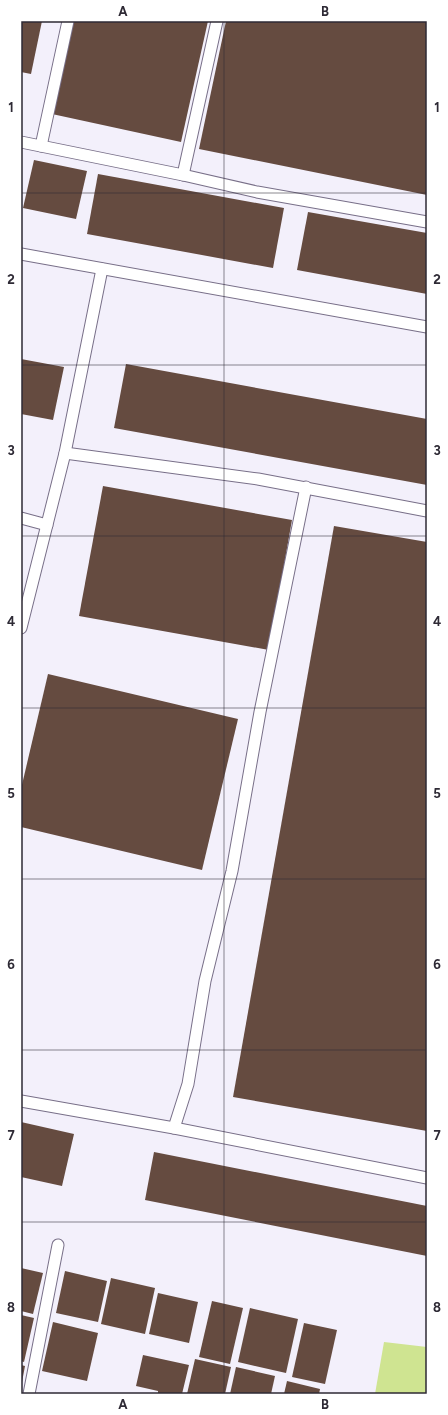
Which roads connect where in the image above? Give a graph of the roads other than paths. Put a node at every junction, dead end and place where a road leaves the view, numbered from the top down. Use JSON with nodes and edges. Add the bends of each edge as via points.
{"nodes":[{"id":1,"x":68,"y":21,"type":"edge"},
{"id":2,"x":217,"y":21,"type":"edge"},
{"id":3,"x":21,"y":142,"type":"edge"},
{"id":4,"x":41,"y":146,"type":"junction"},
{"id":5,"x":182,"y":174,"type":"junction"},
{"id":6,"x":427,"y":222,"type":"edge"},
{"id":7,"x":21,"y":254,"type":"edge"},
{"id":8,"x":102,"y":269,"type":"junction"},
{"id":9,"x":427,"y":326,"type":"edge"},
{"id":10,"x":65,"y":453,"type":"junction"},
{"id":11,"x":306,"y":487,"type":"junction"},
{"id":12,"x":427,"y":510,"type":"edge"},
{"id":13,"x":21,"y":518,"type":"edge"},
{"id":14,"x":47,"y":524,"type":"junction"},
{"id":15,"x":21,"y":628,"type":"edge"},
{"id":16,"x":21,"y":1101,"type":"edge"},
{"id":17,"x":174,"y":1128,"type":"junction"},
{"id":18,"x":427,"y":1178,"type":"edge"},
{"id":19,"x":58,"y":1245,"type":"dead end"},
{"id":20,"x":29,"y":1394,"type":"edge"}],
"edges":[{"from":1,"to":4,"type":"lane"},
{"from":2,"to":5,"type":"lane"},
{"from":3,"to":4,"type":"lane"},
{"from":4,"to":5,"type":"lane"},
{"from":5,"to":6,"type":"lane","via":[[257,192]]},
{"from":7,"to":8,"type":"lane"},
{"from":8,"to":9,"type":"lane"},
{"from":8,"to":10,"type":"lane"},
{"from":10,"to":11,"type":"lane"},
{"from":10,"to":14,"type":"lane"},
{"from":11,"to":12,"type":"lane"},
{"from":11,"to":17,"type":"lane","via":[[260,712],[232,871],[205,981],[188,1084]]},
{"from":13,"to":14,"type":"lane"},
{"from":14,"to":15,"type":"lane"},
{"from":16,"to":17,"type":"lane"},
{"from":17,"to":18,"type":"lane"},
{"from":19,"to":20,"type":"lane"}]}
